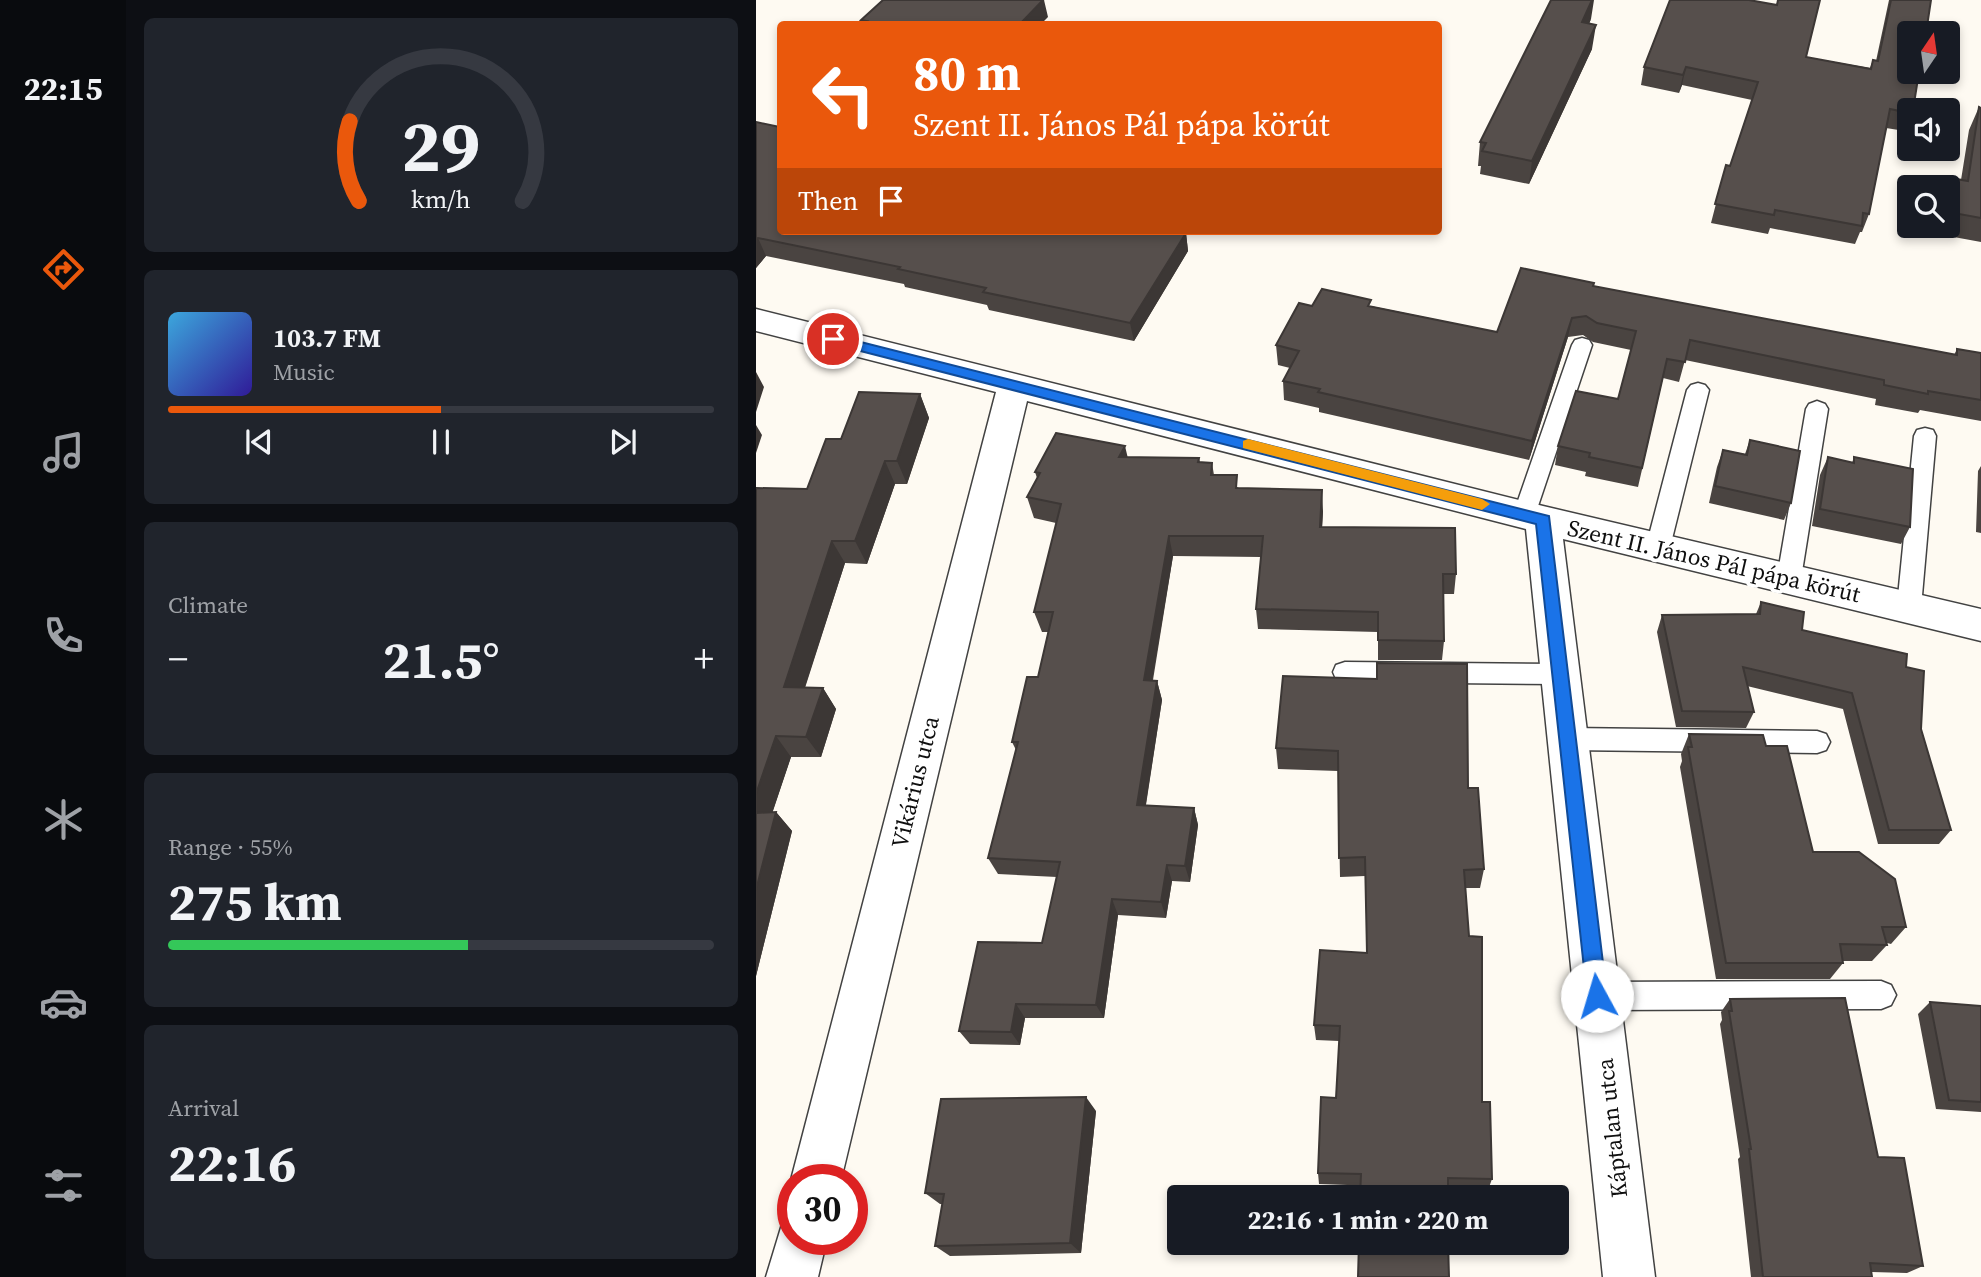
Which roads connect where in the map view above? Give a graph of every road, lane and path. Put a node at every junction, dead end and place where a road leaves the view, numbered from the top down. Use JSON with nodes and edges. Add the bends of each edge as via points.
{"nodes":[{"id":1,"x":756,"y":320,"type":"edge"},
{"id":2,"x":1582,"y":345,"type":"dead end"},
{"id":3,"x":1014,"y":385,"type":"junction"},
{"id":4,"x":1698,"y":390,"type":"dead end"},
{"id":5,"x":1817,"y":409,"type":"dead end"},
{"id":6,"x":1925,"y":436,"type":"dead end"},
{"id":7,"x":1534,"y":517,"type":"junction"},
{"id":8,"x":1658,"y":547,"type":"junction"},
{"id":9,"x":1788,"y":578,"type":"junction"},
{"id":10,"x":1909,"y":607,"type":"junction"},
{"id":11,"x":1981,"y":625,"type":"edge"},
{"id":12,"x":1345,"y":672,"type":"dead end"},
{"id":13,"x":1561,"y":674,"type":"junction"},
{"id":14,"x":1568,"y":739,"type":"junction"},
{"id":15,"x":1817,"y":742,"type":"dead end"},
{"id":16,"x":1881,"y":995,"type":"dead end"},
{"id":17,"x":1597,"y":996,"type":"junction"},
{"id":18,"x":820,"y":1164,"type":"edge"},
{"id":19,"x":797,"y":1255,"type":"edge"},
{"id":20,"x":792,"y":1277,"type":"edge"},
{"id":21,"x":1629,"y":1277,"type":"edge"}],
"edges":[{"from":1,"to":3,"type":"street","name":"Szent II. János Pál pápa körút"},
{"from":2,"to":7,"type":"lane"},
{"from":3,"to":7,"type":"street","name":"Szent II. János Pál pápa körút"},
{"from":3,"to":18,"type":"street","name":"Vikárius utca"},
{"from":4,"to":8,"type":"lane"},
{"from":5,"to":9,"type":"lane"},
{"from":6,"to":10,"type":"lane"},
{"from":7,"to":8,"type":"street","name":"Szent II. János Pál pápa körút"},
{"from":7,"to":13,"type":"street","name":"Káptalan utca"},
{"from":8,"to":9,"type":"street","name":"Szent II. János Pál pápa körút"},
{"from":9,"to":10,"type":"street","name":"Szent II. János Pál pápa körút"},
{"from":10,"to":11,"type":"street","name":"Szent II. János Pál pápa körút"},
{"from":12,"to":13,"type":"lane"},
{"from":13,"to":14,"type":"street","name":"Káptalan utca"},
{"from":14,"to":15,"type":"lane"},
{"from":14,"to":17,"type":"street","name":"Káptalan utca"},
{"from":16,"to":17,"type":"lane"},
{"from":17,"to":21,"type":"street","name":"Káptalan utca"},
{"from":19,"to":20,"type":"street"}]}
